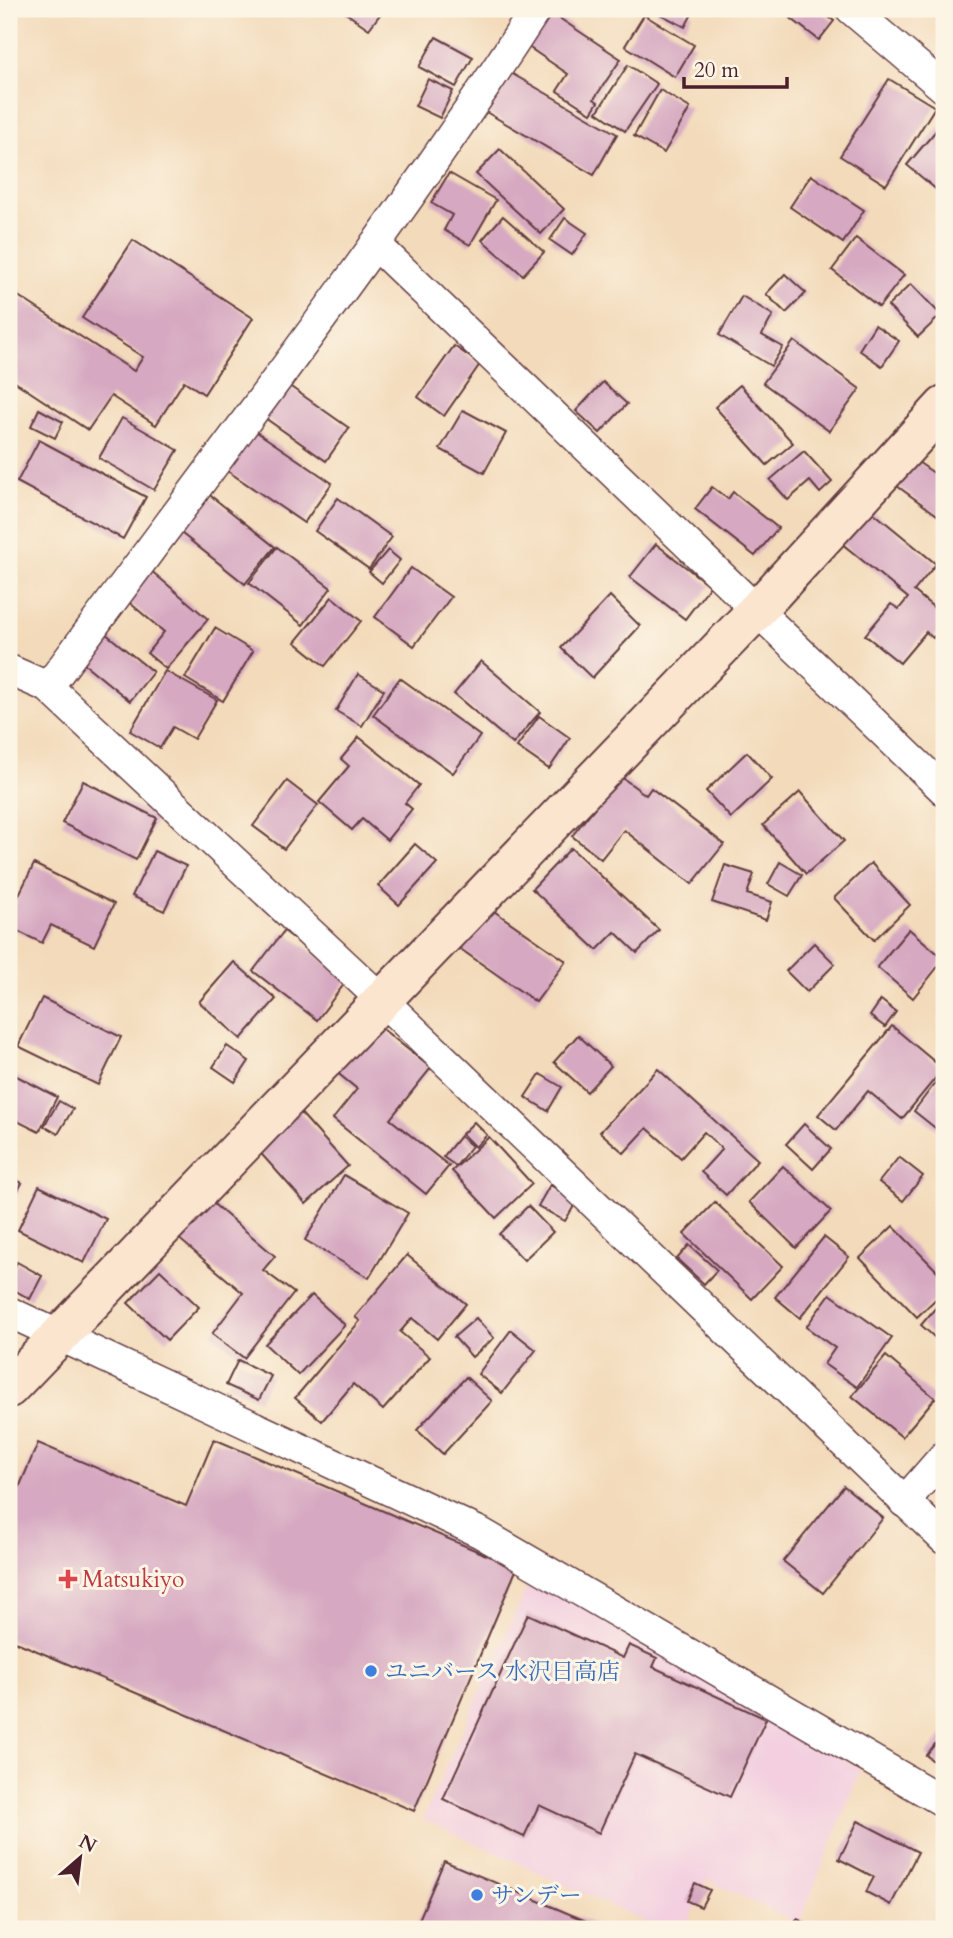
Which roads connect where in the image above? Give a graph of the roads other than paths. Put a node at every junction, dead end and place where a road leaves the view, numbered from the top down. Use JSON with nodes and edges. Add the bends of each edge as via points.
{"nodes":[{"id":1,"x":536,"y":9,"type":"edge"},
{"id":2,"x":851,"y":9,"type":"edge"},
{"id":3,"x":944,"y":88,"type":"edge"},
{"id":4,"x":375,"y":244,"type":"junction"},
{"id":5,"x":944,"y":406,"type":"edge"},
{"id":6,"x":756,"y":611,"type":"junction"},
{"id":7,"x":9,"y":670,"type":"edge"},
{"id":8,"x":48,"y":687,"type":"junction"},
{"id":9,"x":944,"y":790,"type":"edge"},
{"id":10,"x":382,"y":1000,"type":"junction"},
{"id":11,"x":9,"y":1312,"type":"edge"},
{"id":12,"x":60,"y":1334,"type":"junction"},
{"id":13,"x":9,"y":1388,"type":"edge"},
{"id":14,"x":944,"y":1456,"type":"edge"},
{"id":15,"x":904,"y":1502,"type":"junction"},
{"id":16,"x":944,"y":1539,"type":"edge"},
{"id":17,"x":944,"y":1802,"type":"edge"}],
"edges":[{"from":1,"to":4,"type":"street","via":[[469,113]]},
{"from":2,"to":3,"type":"street"},
{"from":4,"to":6,"type":"street"},
{"from":4,"to":8,"type":"street"},
{"from":5,"to":6,"type":"street"},
{"from":6,"to":9,"type":"street"},
{"from":6,"to":10,"type":"street"},
{"from":7,"to":8,"type":"street"},
{"from":8,"to":10,"type":"street"},
{"from":10,"to":12,"type":"street"},
{"from":10,"to":15,"type":"street"},
{"from":11,"to":12,"type":"street"},
{"from":12,"to":13,"type":"street"},
{"from":12,"to":17,"type":"street","via":[[481,1533]]},
{"from":14,"to":15,"type":"street"},
{"from":15,"to":16,"type":"street"}]}
